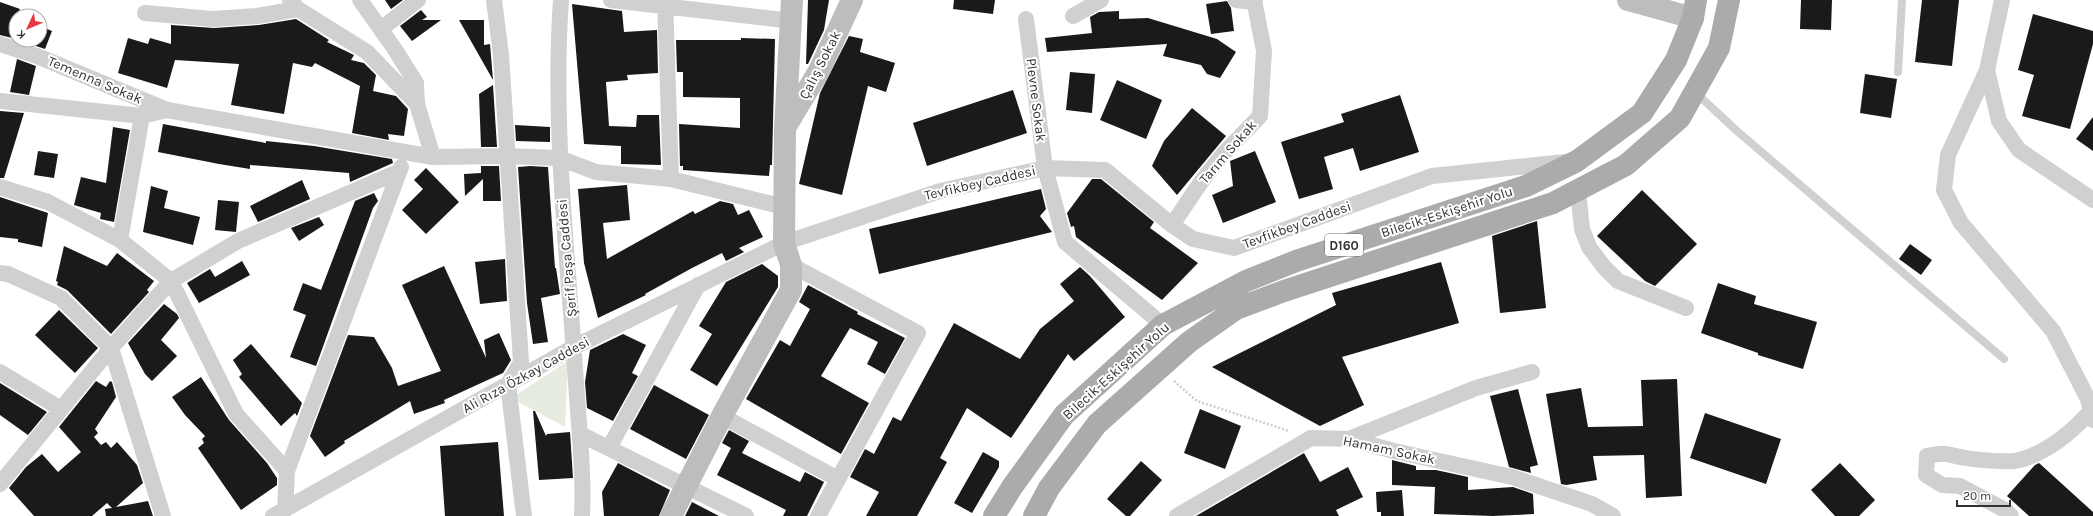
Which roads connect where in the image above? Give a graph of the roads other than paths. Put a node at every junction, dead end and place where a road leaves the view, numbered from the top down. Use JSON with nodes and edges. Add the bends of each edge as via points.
{"nodes":[{"id":1,"x":360,"y":0,"type":"edge"},
{"id":2,"x":418,"y":0,"type":"edge"},
{"id":3,"x":494,"y":0,"type":"edge"},
{"id":4,"x":561,"y":0,"type":"edge"},
{"id":5,"x":611,"y":0,"type":"edge"},
{"id":6,"x":852,"y":0,"type":"edge"},
{"id":7,"x":1101,"y":0,"type":"edge"},
{"id":8,"x":1236,"y":0,"type":"edge"},
{"id":9,"x":1628,"y":0,"type":"edge"},
{"id":10,"x":1729,"y":0,"type":"edge"},
{"id":11,"x":1902,"y":0,"type":"edge"},
{"id":12,"x":2002,"y":0,"type":"edge"},
{"id":13,"x":1255,"y":1,"type":"edge"},
{"id":14,"x":294,"y":4,"type":"edge"},
{"id":15,"x":666,"y":4,"type":"edge"},
{"id":16,"x":1695,"y":9,"type":"edge"},
{"id":17,"x":792,"y":11,"type":"edge"},
{"id":18,"x":145,"y":13,"type":"dead end"},
{"id":19,"x":1072,"y":16,"type":"dead end"},
{"id":20,"x":1026,"y":19,"type":"dead end"},
{"id":21,"x":380,"y":29,"type":"junction"},
{"id":22,"x":0,"y":44,"type":"edge"},
{"id":23,"x":1987,"y":70,"type":"junction"},
{"id":24,"x":1898,"y":72,"type":"dead end"},
{"id":25,"x":1694,"y":92,"type":"junction"},
{"id":26,"x":0,"y":101,"type":"edge"},
{"id":27,"x":417,"y":104,"type":"junction"},
{"id":28,"x":167,"y":110,"type":"junction"},
{"id":29,"x":142,"y":116,"type":"junction"},
{"id":30,"x":784,"y":129,"type":"junction"},
{"id":31,"x":408,"y":153,"type":"junction"},
{"id":32,"x":433,"y":156,"type":"junction"},
{"id":33,"x":506,"y":156,"type":"junction"},
{"id":34,"x":559,"y":158,"type":"junction"},
{"id":35,"x":1577,"y":161,"type":"junction"},
{"id":36,"x":1045,"y":168,"type":"junction"},
{"id":37,"x":398,"y":172,"type":"junction"},
{"id":38,"x":671,"y":179,"type":"junction"},
{"id":39,"x":0,"y":187,"type":"edge"},
{"id":40,"x":1578,"y":190,"type":"junction"},
{"id":41,"x":2093,"y":200,"type":"edge"},
{"id":42,"x":784,"y":207,"type":"junction"},
{"id":43,"x":1172,"y":225,"type":"junction"},
{"id":44,"x":120,"y":240,"type":"junction"},
{"id":45,"x":784,"y":243,"type":"junction"},
{"id":46,"x":791,"y":265,"type":"junction"},
{"id":47,"x":0,"y":273,"type":"edge"},
{"id":48,"x":171,"y":281,"type":"junction"},
{"id":49,"x":698,"y":285,"type":"junction"},
{"id":50,"x":1686,"y":308,"type":"dead end"},
{"id":51,"x":1163,"y":325,"type":"junction"},
{"id":52,"x":574,"y":347,"type":"junction"},
{"id":53,"x":111,"y":348,"type":"junction"},
{"id":54,"x":2004,"y":359,"type":"dead end"},
{"id":55,"x":0,"y":372,"type":"edge"},
{"id":56,"x":1532,"y":372,"type":"dead end"},
{"id":57,"x":508,"y":384,"type":"junction"},
{"id":58,"x":61,"y":409,"type":"junction"},
{"id":59,"x":2092,"y":415,"type":"edge"},
{"id":60,"x":722,"y":416,"type":"junction"},
{"id":61,"x":580,"y":434,"type":"junction"},
{"id":62,"x":1349,"y":439,"type":"junction"},
{"id":63,"x":609,"y":448,"type":"junction"},
{"id":64,"x":287,"y":471,"type":"junction"},
{"id":65,"x":838,"y":479,"type":"junction"},
{"id":66,"x":0,"y":484,"type":"edge"},
{"id":67,"x":687,"y":486,"type":"junction"},
{"id":68,"x":279,"y":513,"type":"edge"},
{"id":69,"x":163,"y":516,"type":"edge"},
{"id":70,"x":524,"y":516,"type":"edge"},
{"id":71,"x":582,"y":516,"type":"edge"},
{"id":72,"x":671,"y":516,"type":"edge"},
{"id":73,"x":746,"y":516,"type":"edge"},
{"id":74,"x":818,"y":516,"type":"edge"},
{"id":75,"x":994,"y":516,"type":"edge"},
{"id":76,"x":1034,"y":516,"type":"edge"},
{"id":77,"x":1178,"y":516,"type":"edge"},
{"id":78,"x":1613,"y":516,"type":"edge"},
{"id":79,"x":2011,"y":516,"type":"edge"}],
"edges":[{"from":1,"to":21,"type":"street"},
{"from":2,"to":21,"type":"street"},
{"from":3,"to":33,"type":"street","via":[[501,55]]},
{"from":4,"to":34,"type":"street","name":"Şerif Paşa Caddesi","via":[[558,35]]},
{"from":5,"to":15,"type":"street"},
{"from":6,"to":30,"type":"street","name":"Çalış Sokak","via":[[819,71]]},
{"from":7,"to":19,"type":"street"},
{"from":8,"to":13,"type":"street"},
{"from":9,"to":16,"type":"street"},
{"from":10,"to":25,"type":"main road","name":"Bilecik-Eskişehir Yolu","number":"D160","via":[[1719,48]]},
{"from":11,"to":24,"type":"lane"},
{"from":12,"to":23,"type":"street"},
{"from":13,"to":43,"type":"street","name":"Tarım Sokak","via":[[1264,51],[1260,116],[1224,153]]},
{"from":14,"to":18,"type":"street","via":[[257,16],[213,20]]},
{"from":14,"to":27,"type":"street","via":[[367,52]]},
{"from":15,"to":17,"type":"street"},
{"from":15,"to":38,"type":"street"},
{"from":16,"to":25,"type":"main road"},
{"from":16,"to":35,"type":"main road","name":"Bilecik-Eskişehir Yolu","number":"D160","via":[[1676,60],[1642,113]]},
{"from":17,"to":30,"type":"street"},
{"from":20,"to":36,"type":"street","name":"Plevne Sokak"},
{"from":21,"to":27,"type":"street","via":[[416,83]]},
{"from":22,"to":28,"type":"street","name":"Temenna Sokak","via":[[37,56]]},
{"from":23,"to":41,"type":"street","via":[[1999,121],[2019,150]]},
{"from":23,"to":59,"type":"street","via":[[1948,155],[1944,190],[1961,223],[2053,330],[2088,398]]},
{"from":25,"to":40,"type":"main road","name":"Bilecik-Eskişehir Yolu","number":"D160","via":[[1680,118],[1626,165]]},
{"from":25,"to":54,"type":"lane","via":[[1743,137]]},
{"from":26,"to":29,"type":"street"},
{"from":27,"to":32,"type":"street"},
{"from":28,"to":29,"type":"street"},
{"from":28,"to":31,"type":"street"},
{"from":29,"to":44,"type":"street"},
{"from":30,"to":42,"type":"street"},
{"from":31,"to":32,"type":"street"},
{"from":31,"to":37,"type":"street"},
{"from":32,"to":33,"type":"street"},
{"from":33,"to":34,"type":"street"},
{"from":33,"to":57,"type":"street","via":[[521,362]]},
{"from":34,"to":38,"type":"street","via":[[596,172]]},
{"from":34,"to":52,"type":"street","name":"Şerif Paşa Caddesi"},
{"from":35,"to":43,"type":"street","name":"Tevfikbey Caddesi","via":[[1432,176],[1234,248],[1194,239]]},
{"from":35,"to":51,"type":"main road","name":"Bilecik-Eskişehir Yolu","number":"D160","via":[[1526,186],[1296,261],[1246,281]]},
{"from":36,"to":43,"type":"street","name":"Tevfikbey Caddesi","via":[[1105,170]]},
{"from":36,"to":45,"type":"street","name":"Tevfikbey Caddesi","via":[[940,191]]},
{"from":36,"to":51,"type":"street","name":"Plevne Sokak","via":[[1065,242]]},
{"from":37,"to":48,"type":"street","via":[[238,241]]},
{"from":37,"to":64,"type":"street"},
{"from":38,"to":42,"type":"street"},
{"from":39,"to":44,"type":"street","via":[[48,202]]},
{"from":40,"to":50,"type":"street","via":[[1582,229],[1589,246],[1604,267],[1618,281]]},
{"from":40,"to":76,"type":"main road","name":"Bilecik-Eskişehir Yolu","number":"D160","via":[[1553,203],[1284,291],[1236,310],[1189,342],[1097,424],[1048,488]]},
{"from":42,"to":45,"type":"street"},
{"from":44,"to":48,"type":"street"},
{"from":45,"to":46,"type":"street"},
{"from":45,"to":49,"type":"street","name":"Ali Rıza Özkay Caddesi"},
{"from":46,"to":60,"type":"street","via":[[791,290]]},
{"from":46,"to":65,"type":"street","via":[[918,333]]},
{"from":47,"to":53,"type":"street","via":[[8,274],[61,298]]},
{"from":48,"to":53,"type":"street"},
{"from":48,"to":64,"type":"street","via":[[236,414]]},
{"from":49,"to":52,"type":"street","name":"Ali Rıza Özkay Caddesi"},
{"from":49,"to":63,"type":"street"},
{"from":51,"to":75,"type":"main road","name":"Bilecik-Eskişehir Yolu","number":"D160","via":[[1064,415]]},
{"from":52,"to":57,"type":"street","name":"Ali Rıza Özkay Caddesi"},
{"from":52,"to":61,"type":"street","name":"Şerif Paşa Caddesi"},
{"from":53,"to":58,"type":"street"},
{"from":53,"to":69,"type":"street"},
{"from":55,"to":58,"type":"street"},
{"from":56,"to":62,"type":"street","via":[[1476,388]]},
{"from":57,"to":68,"type":"street","name":"Ali Rıza Özkay Caddesi"},
{"from":57,"to":70,"type":"street"},
{"from":58,"to":66,"type":"street"},
{"from":59,"to":79,"type":"street","via":[[2074,431],[2040,452],[2014,461],[1966,458],[1942,452],[1927,456],[1926,475],[1942,485],[1960,486],[2005,510]]},
{"from":60,"to":65,"type":"street"},
{"from":60,"to":67,"type":"street"},
{"from":61,"to":63,"type":"street"},
{"from":61,"to":71,"type":"street","name":"Şerif Paşa Caddesi"},
{"from":62,"to":77,"type":"street","name":"Hamam Sokak","via":[[1311,438]]},
{"from":62,"to":78,"type":"street","name":"Hamam Sokak","via":[[1512,477],[1592,504]]},
{"from":63,"to":67,"type":"street"},
{"from":64,"to":68,"type":"street"},
{"from":65,"to":74,"type":"street"},
{"from":67,"to":72,"type":"street"},
{"from":67,"to":73,"type":"street"}]}
